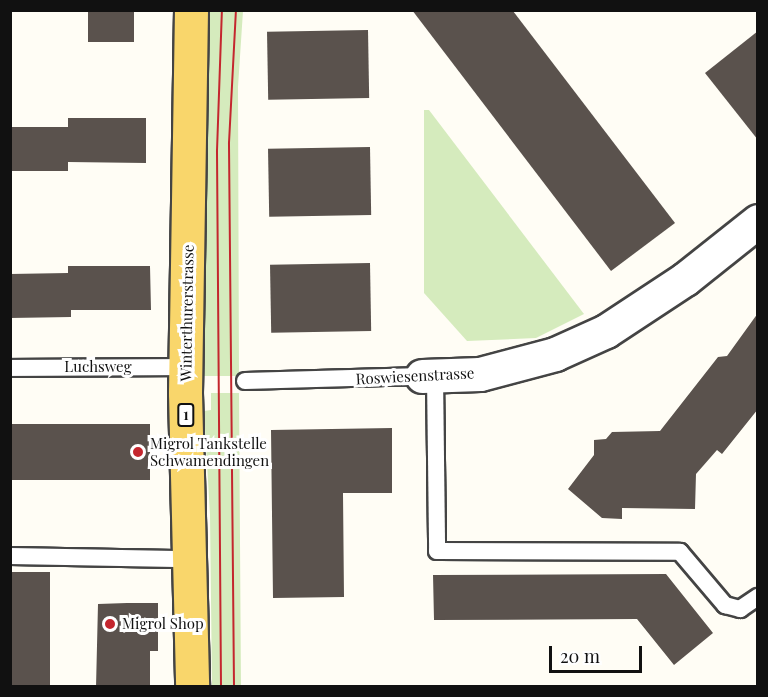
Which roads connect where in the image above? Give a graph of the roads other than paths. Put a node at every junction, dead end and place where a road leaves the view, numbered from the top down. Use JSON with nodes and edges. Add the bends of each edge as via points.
{"nodes":[{"id":1,"x":191,"y":10,"type":"edge"},
{"id":2,"x":758,"y":221,"type":"edge"},
{"id":3,"x":186,"y":367,"type":"junction"},
{"id":4,"x":10,"y":368,"type":"edge"},
{"id":5,"x":428,"y":376,"type":"junction"},
{"id":6,"x":245,"y":381,"type":"dead end"},
{"id":7,"x":10,"y":556,"type":"edge"},
{"id":8,"x":190,"y":559,"type":"junction"},
{"id":9,"x":758,"y":597,"type":"edge"},
{"id":10,"x":192,"y":687,"type":"edge"}],
"edges":[{"from":1,"to":3,"type":"main road","name":"Winterthurerstrasse","number":"1"},
{"from":2,"to":5,"type":"street","name":"Roswiesenstrasse","via":[[686,279],[606,331],[555,354],[480,374]]},
{"from":3,"to":4,"type":"lane","name":"Luchsweg"},
{"from":3,"to":8,"type":"main road","name":"Winterthurerstrasse","number":"1"},
{"from":5,"to":6,"type":"lane","name":"Roswiesenstrasse"},
{"from":5,"to":9,"type":"lane","via":[[437,551],[680,552],[725,605],[740,609]]},
{"from":7,"to":8,"type":"lane"},
{"from":8,"to":10,"type":"main road","name":"Winterthurerstrasse","number":"1"}]}
